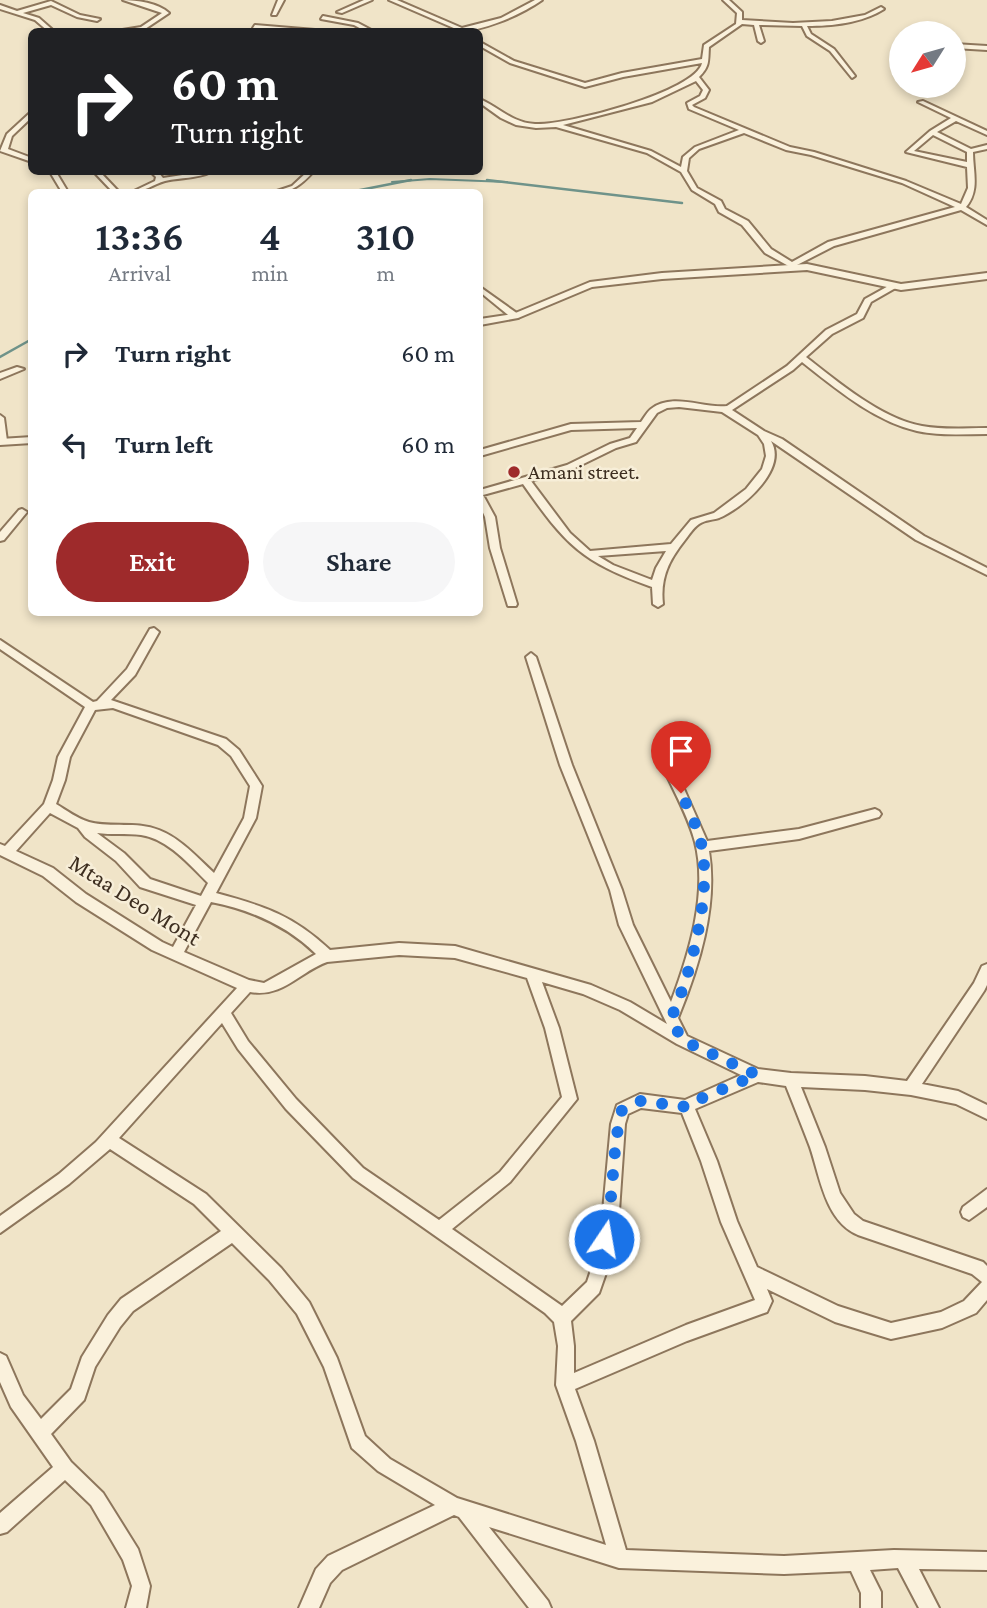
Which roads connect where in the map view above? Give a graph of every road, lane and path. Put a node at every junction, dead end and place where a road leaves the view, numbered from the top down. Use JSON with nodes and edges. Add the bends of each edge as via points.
{"nodes":[{"id":1,"x":126,"y":0,"type":"edge"},
{"id":2,"x":281,"y":0,"type":"edge"},
{"id":3,"x":369,"y":0,"type":"edge"},
{"id":4,"x":392,"y":0,"type":"edge"},
{"id":5,"x":539,"y":0,"type":"edge"},
{"id":6,"x":726,"y":0,"type":"edge"},
{"id":7,"x":0,"y":7,"type":"edge"},
{"id":8,"x":881,"y":9,"type":"dead end"},
{"id":9,"x":340,"y":12,"type":"dead end"},
{"id":10,"x":16,"y":13,"type":"junction"},
{"id":11,"x":274,"y":14,"type":"dead end"},
{"id":12,"x":323,"y":18,"type":"dead end"},
{"id":13,"x":97,"y":19,"type":"dead end"},
{"id":14,"x":741,"y":22,"type":"junction"},
{"id":15,"x":757,"y":23,"type":"junction"},
{"id":16,"x":803,"y":23,"type":"junction"},
{"id":17,"x":255,"y":27,"type":"dead end"},
{"id":18,"x":48,"y":28,"type":"edge"},
{"id":19,"x":143,"y":28,"type":"edge"},
{"id":20,"x":267,"y":28,"type":"edge"},
{"id":21,"x":364,"y":28,"type":"edge"},
{"id":22,"x":453,"y":28,"type":"edge"},
{"id":23,"x":470,"y":28,"type":"edge"},
{"id":24,"x":761,"y":41,"type":"dead end"},
{"id":25,"x":483,"y":46,"type":"edge"},
{"id":26,"x":966,"y":47,"type":"edge"},
{"id":27,"x":987,"y":48,"type":"edge"},
{"id":28,"x":707,"y":60,"type":"junction"},
{"id":29,"x":852,"y":76,"type":"dead end"},
{"id":30,"x":696,"y":77,"type":"junction"},
{"id":31,"x":921,"y":102,"type":"dead end"},
{"id":32,"x":483,"y":103,"type":"edge"},
{"id":33,"x":28,"y":116,"type":"edge"},
{"id":34,"x":956,"y":118,"type":"junction"},
{"id":35,"x":559,"y":126,"type":"junction"},
{"id":36,"x":743,"y":131,"type":"junction"},
{"id":37,"x":986,"y":131,"type":"edge"},
{"id":38,"x":933,"y":132,"type":"junction"},
{"id":39,"x":987,"y":147,"type":"edge"},
{"id":40,"x":2,"y":150,"type":"edge"},
{"id":41,"x":970,"y":151,"type":"junction"},
{"id":42,"x":28,"y":159,"type":"edge"},
{"id":43,"x":969,"y":165,"type":"junction"},
{"id":44,"x":684,"y":171,"type":"junction"},
{"id":45,"x":100,"y":175,"type":"edge"},
{"id":46,"x":156,"y":175,"type":"edge"},
{"id":47,"x":197,"y":175,"type":"edge"},
{"id":48,"x":307,"y":175,"type":"edge"},
{"id":49,"x":159,"y":180,"type":"junction"},
{"id":50,"x":113,"y":189,"type":"edge"},
{"id":51,"x":144,"y":189,"type":"edge"},
{"id":52,"x":288,"y":189,"type":"edge"},
{"id":53,"x":962,"y":207,"type":"junction"},
{"id":54,"x":987,"y":223,"type":"edge"},
{"id":55,"x":793,"y":266,"type":"junction"},
{"id":56,"x":987,"y":276,"type":"edge"},
{"id":57,"x":895,"y":286,"type":"junction"},
{"id":58,"x":483,"y":291,"type":"edge"},
{"id":59,"x":515,"y":316,"type":"junction"},
{"id":60,"x":483,"y":321,"type":"edge"},
{"id":61,"x":802,"y":358,"type":"junction"},
{"id":62,"x":20,"y":369,"type":"dead end"},
{"id":63,"x":0,"y":376,"type":"edge"},
{"id":64,"x":725,"y":410,"type":"junction"},
{"id":65,"x":0,"y":418,"type":"edge"},
{"id":66,"x":644,"y":425,"type":"junction"},
{"id":67,"x":987,"y":431,"type":"edge"},
{"id":68,"x":761,"y":433,"type":"junction"},
{"id":69,"x":28,"y":440,"type":"edge"},
{"id":70,"x":1,"y":441,"type":"edge"},
{"id":71,"x":483,"y":452,"type":"edge"},
{"id":72,"x":526,"y":480,"type":"junction"},
{"id":73,"x":483,"y":496,"type":"edge"},
{"id":74,"x":483,"y":503,"type":"edge"},
{"id":75,"x":22,"y":512,"type":"dead end"},
{"id":76,"x":0,"y":538,"type":"edge"},
{"id":77,"x":674,"y":547,"type":"junction"},
{"id":78,"x":585,"y":554,"type":"junction"},
{"id":79,"x":987,"y":572,"type":"edge"},
{"id":80,"x":656,"y":585,"type":"junction"},
{"id":81,"x":512,"y":604,"type":"dead end"},
{"id":82,"x":658,"y":604,"type":"dead end"},
{"id":83,"x":155,"y":632,"type":"dead end"},
{"id":84,"x":0,"y":644,"type":"edge"},
{"id":85,"x":531,"y":657,"type":"dead end"},
{"id":86,"x":96,"y":704,"type":"junction"},
{"id":87,"x":673,"y":776,"type":"dead end"},
{"id":88,"x":49,"y":806,"type":"junction"},
{"id":89,"x":875,"y":814,"type":"dead end"},
{"id":90,"x":82,"y":825,"type":"junction"},
{"id":91,"x":702,"y":847,"type":"junction"},
{"id":92,"x":3,"y":850,"type":"edge"},
{"id":93,"x":216,"y":883,"type":"junction"},
{"id":94,"x":207,"y":899,"type":"junction"},
{"id":95,"x":176,"y":955,"type":"junction"},
{"id":96,"x":327,"y":956,"type":"junction"},
{"id":97,"x":987,"y":970,"type":"edge"},
{"id":98,"x":532,"y":974,"type":"junction"},
{"id":99,"x":247,"y":986,"type":"junction"},
{"id":100,"x":223,"y":1012,"type":"junction"},
{"id":101,"x":671,"y":1018,"type":"junction"},
{"id":102,"x":682,"y":1040,"type":"junction"},
{"id":103,"x":757,"y":1075,"type":"junction"},
{"id":104,"x":791,"y":1080,"type":"junction"},
{"id":105,"x":911,"y":1088,"type":"junction"},
{"id":106,"x":687,"y":1107,"type":"junction"},
{"id":107,"x":987,"y":1112,"type":"edge"},
{"id":108,"x":108,"y":1139,"type":"junction"},
{"id":109,"x":987,"y":1197,"type":"edge"},
{"id":110,"x":969,"y":1212,"type":"dead end"},
{"id":111,"x":0,"y":1225,"type":"edge"},
{"id":112,"x":440,"y":1229,"type":"junction"},
{"id":113,"x":234,"y":1233,"type":"junction"},
{"id":114,"x":754,"y":1273,"type":"junction"},
{"id":115,"x":987,"y":1276,"type":"edge"},
{"id":116,"x":987,"y":1288,"type":"edge"},
{"id":117,"x":562,"y":1318,"type":"junction"},
{"id":118,"x":0,"y":1362,"type":"edge"},
{"id":119,"x":565,"y":1385,"type":"junction"},
{"id":120,"x":40,"y":1433,"type":"junction"},
{"id":121,"x":65,"y":1468,"type":"junction"},
{"id":122,"x":460,"y":1509,"type":"junction"},
{"id":123,"x":0,"y":1525,"type":"edge"},
{"id":124,"x":619,"y":1559,"type":"junction"},
{"id":125,"x":904,"y":1560,"type":"junction"},
{"id":126,"x":987,"y":1561,"type":"edge"},
{"id":127,"x":856,"y":1562,"type":"junction"},
{"id":128,"x":135,"y":1608,"type":"edge"},
{"id":129,"x":309,"y":1608,"type":"edge"},
{"id":130,"x":541,"y":1608,"type":"edge"},
{"id":131,"x":871,"y":1608,"type":"edge"},
{"id":132,"x":929,"y":1608,"type":"edge"}],
"edges":[{"from":1,"to":19,"type":"street","via":[[166,13]]},
{"from":2,"to":11,"type":"street"},
{"from":3,"to":9,"type":"street"},
{"from":4,"to":22,"type":"street"},
{"from":5,"to":23,"type":"street","via":[[503,19]]},
{"from":6,"to":14,"type":"street","via":[[740,13]]},
{"from":7,"to":10,"type":"street"},
{"from":8,"to":16,"type":"street","via":[[857,19]]},
{"from":10,"to":13,"type":"street","via":[[51,3]]},
{"from":10,"to":18,"type":"street"},
{"from":12,"to":21,"type":"street"},
{"from":14,"to":15,"type":"street"},
{"from":14,"to":28,"type":"street","via":[[706,46]]},
{"from":15,"to":16,"type":"street"},
{"from":15,"to":24,"type":"street"},
{"from":16,"to":29,"type":"street","via":[[809,35],[832,50]]},
{"from":17,"to":20,"type":"street"},
{"from":25,"to":28,"type":"street","via":[[512,62],[584,85]]},
{"from":26,"to":27,"type":"street"},
{"from":28,"to":30,"type":"street"},
{"from":30,"to":35,"type":"street","via":[[650,101]]},
{"from":30,"to":36,"type":"street","via":[[705,94],[688,105]]},
{"from":31,"to":34,"type":"street"},
{"from":32,"to":35,"type":"street","via":[[509,119]]},
{"from":33,"to":40,"type":"street","via":[[10,128]]},
{"from":34,"to":37,"type":"street"},
{"from":34,"to":38,"type":"street"},
{"from":35,"to":44,"type":"street","via":[[649,152]]},
{"from":36,"to":44,"type":"street","via":[[697,148],[686,156]]},
{"from":36,"to":53,"type":"street","via":[[788,149],[889,177]]},
{"from":38,"to":41,"type":"street"},
{"from":38,"to":43,"type":"street","via":[[909,152]]},
{"from":39,"to":41,"type":"street"},
{"from":40,"to":42,"type":"street"},
{"from":41,"to":43,"type":"street"},
{"from":43,"to":53,"type":"street","via":[[976,195]]},
{"from":44,"to":55,"type":"street","via":[[694,188],[745,223],[768,251]]},
{"from":45,"to":50,"type":"street"},
{"from":46,"to":49,"type":"street"},
{"from":47,"to":49,"type":"street"},
{"from":48,"to":52,"type":"street"},
{"from":49,"to":51,"type":"street"},
{"from":53,"to":54,"type":"street"},
{"from":53,"to":55,"type":"street","via":[[831,244]]},
{"from":55,"to":57,"type":"street"},
{"from":55,"to":59,"type":"street","via":[[590,285]]},
{"from":56,"to":57,"type":"street"},
{"from":57,"to":61,"type":"street","via":[[868,301],[860,316],[829,332]]},
{"from":58,"to":59,"type":"street"},
{"from":59,"to":60,"type":"street"},
{"from":61,"to":64,"type":"street"},
{"from":61,"to":67,"type":"street","via":[[833,383],[904,424],[929,430]]},
{"from":62,"to":63,"type":"street"},
{"from":64,"to":66,"type":"street","via":[[673,403],[654,411]]},
{"from":64,"to":68,"type":"street"},
{"from":65,"to":70,"type":"street"},
{"from":66,"to":71,"type":"street","via":[[571,426]]},
{"from":66,"to":72,"type":"street","via":[[633,440]]},
{"from":68,"to":77,"type":"street","via":[[769,447],[770,464],[764,474],[741,500],[715,517],[696,521]]},
{"from":68,"to":79,"type":"street","via":[[920,538]]},
{"from":69,"to":70,"type":"street"},
{"from":72,"to":73,"type":"street"},
{"from":72,"to":78,"type":"street","via":[[566,538]]},
{"from":74,"to":81,"type":"street"},
{"from":75,"to":76,"type":"street"},
{"from":77,"to":78,"type":"street"},
{"from":77,"to":80,"type":"street","via":[[662,562]]},
{"from":78,"to":80,"type":"street","via":[[618,573]]},
{"from":80,"to":82,"type":"street"},
{"from":83,"to":86,"type":"street","via":[[131,672]]},
{"from":84,"to":86,"type":"street"},
{"from":85,"to":101,"type":"street","via":[[626,925]]},
{"from":86,"to":88,"type":"street","via":[[64,757]]},
{"from":86,"to":93,"type":"street","via":[[114,704],[222,742],[251,775],[256,797],[250,818]]},
{"from":87,"to":91,"type":"street"},
{"from":88,"to":90,"type":"street"},
{"from":88,"to":92,"type":"street"},
{"from":89,"to":91,"type":"street","via":[[799,834]]},
{"from":90,"to":93,"type":"street","via":[[153,833],[184,853]]},
{"from":90,"to":94,"type":"street","via":[[145,883]]},
{"from":91,"to":101,"type":"street","via":[[703,888],[693,954]]},
{"from":92,"to":95,"type":"street","name":"Mtaa Deo Mont","via":[[48,872],[81,898]]},
{"from":93,"to":94,"type":"street"},
{"from":94,"to":95,"type":"street"},
{"from":94,"to":96,"type":"street","via":[[285,920]]},
{"from":95,"to":99,"type":"street","name":"Mtaa Deo Mont"},
{"from":96,"to":98,"type":"street","via":[[399,948],[455,952]]},
{"from":96,"to":99,"type":"street","via":[[276,985],[264,989]]},
{"from":97,"to":105,"type":"street"},
{"from":98,"to":102,"type":"street","via":[[596,993]]},
{"from":98,"to":112,"type":"street","via":[[570,1099],[505,1177]]},
{"from":99,"to":100,"type":"street"},
{"from":100,"to":108,"type":"street"},
{"from":100,"to":112,"type":"street","via":[[243,1045],[316,1132],[358,1173]]},
{"from":101,"to":102,"type":"street"},
{"from":102,"to":103,"type":"street"},
{"from":103,"to":104,"type":"street"},
{"from":103,"to":106,"type":"street"},
{"from":104,"to":105,"type":"street"},
{"from":104,"to":115,"type":"street","via":[[842,1215],[858,1227],[976,1268]]},
{"from":105,"to":107,"type":"street","via":[[958,1098]]},
{"from":106,"to":114,"type":"street","via":[[729,1222]]},
{"from":106,"to":117,"type":"street","via":[[640,1101],[622,1110],[611,1211],[598,1273],[593,1287]]},
{"from":108,"to":111,"type":"street","via":[[64,1179]]},
{"from":108,"to":113,"type":"street","via":[[200,1199]]},
{"from":109,"to":110,"type":"street"},
{"from":112,"to":117,"type":"street"},
{"from":113,"to":120,"type":"street","via":[[127,1305],[88,1363],[78,1394]]},
{"from":113,"to":122,"type":"street","via":[[303,1308],[331,1364],[358,1442],[384,1465]]},
{"from":114,"to":116,"type":"street","via":[[835,1314],[891,1331],[942,1320],[970,1307]]},
{"from":114,"to":119,"type":"street","via":[[764,1301],[761,1306]]},
{"from":117,"to":119,"type":"street"},
{"from":118,"to":120,"type":"street","via":[[17,1401]]},
{"from":119,"to":124,"type":"street"},
{"from":120,"to":121,"type":"street"},
{"from":121,"to":123,"type":"street"},
{"from":121,"to":128,"type":"street","via":[[97,1499],[131,1556],[141,1586]]},
{"from":122,"to":124,"type":"street"},
{"from":122,"to":129,"type":"street","via":[[335,1563],[323,1576]]},
{"from":122,"to":130,"type":"street"},
{"from":124,"to":127,"type":"street","via":[[785,1565]]},
{"from":125,"to":126,"type":"street"},
{"from":125,"to":127,"type":"street"},
{"from":125,"to":132,"type":"street"},
{"from":127,"to":131,"type":"street","via":[[872,1592]]}]}
